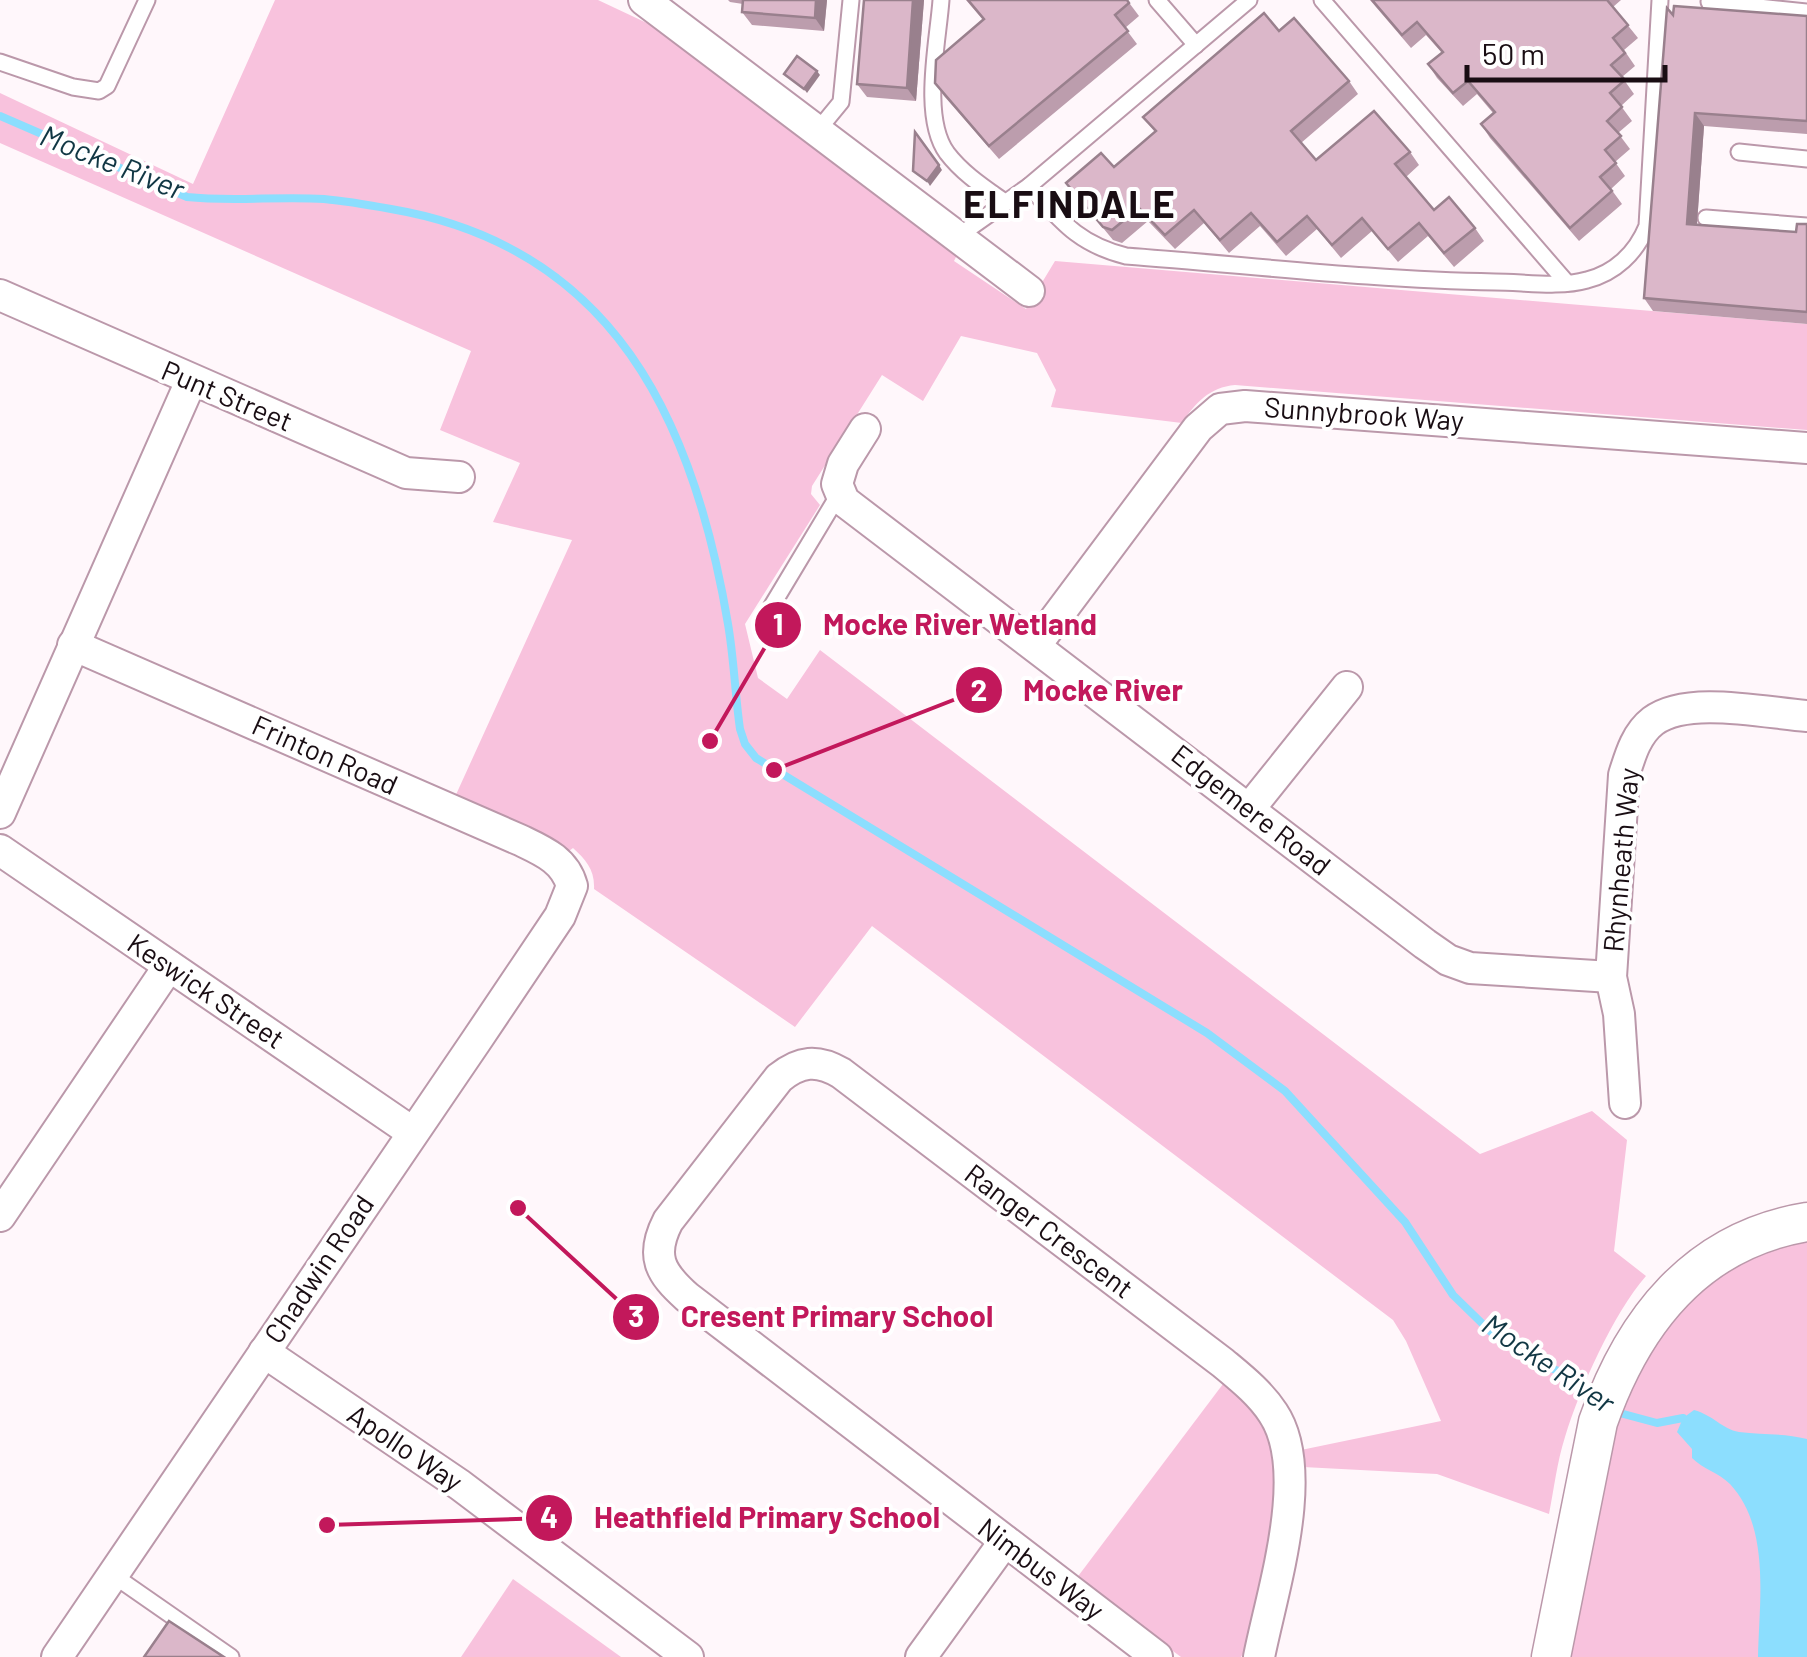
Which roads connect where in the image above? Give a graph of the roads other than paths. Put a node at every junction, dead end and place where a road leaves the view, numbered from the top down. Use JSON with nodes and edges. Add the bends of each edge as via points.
{"nodes":[{"id":1,"x":146,"y":0,"type":"edge"},
{"id":2,"x":851,"y":0,"type":"edge"},
{"id":3,"x":941,"y":0,"type":"edge"},
{"id":4,"x":1157,"y":0,"type":"edge"},
{"id":5,"x":1249,"y":0,"type":"edge"},
{"id":6,"x":1322,"y":0,"type":"edge"},
{"id":7,"x":1660,"y":0,"type":"edge"},
{"id":8,"x":1709,"y":2,"type":"edge"},
{"id":9,"x":656,"y":4,"type":"edge"},
{"id":10,"x":1807,"y":12,"type":"edge"},
{"id":11,"x":1196,"y":45,"type":"junction"},
{"id":12,"x":0,"y":62,"type":"edge"},
{"id":13,"x":818,"y":130,"type":"junction"},
{"id":14,"x":1739,"y":152,"type":"dead end"},
{"id":15,"x":1807,"y":160,"type":"edge"},
{"id":16,"x":1028,"y":186,"type":"junction"},
{"id":17,"x":1006,"y":203,"type":"junction"},
{"id":18,"x":1706,"y":218,"type":"dead end"},
{"id":19,"x":1807,"y":226,"type":"edge"},
{"id":20,"x":958,"y":237,"type":"junction"},
{"id":21,"x":1567,"y":283,"type":"junction"},
{"id":22,"x":1028,"y":291,"type":"dead end"},
{"id":23,"x":0,"y":294,"type":"edge"},
{"id":24,"x":191,"y":380,"type":"junction"},
{"id":25,"x":865,"y":429,"type":"dead end"},
{"id":26,"x":1807,"y":448,"type":"edge"},
{"id":27,"x":459,"y":477,"type":"dead end"},
{"id":28,"x":839,"y":494,"type":"junction"},
{"id":29,"x":764,"y":619,"type":"dead end"},
{"id":30,"x":72,"y":644,"type":"junction"},
{"id":31,"x":1035,"y":646,"type":"junction"},
{"id":32,"x":1347,"y":687,"type":"dead end"},
{"id":33,"x":1807,"y":716,"type":"edge"},
{"id":34,"x":1250,"y":808,"type":"junction"},
{"id":35,"x":0,"y":812,"type":"edge"},
{"id":36,"x":0,"y":850,"type":"edge"},
{"id":37,"x":570,"y":878,"type":"joint"},
{"id":38,"x":169,"y":966,"type":"junction"},
{"id":39,"x":1611,"y":978,"type":"junction"},
{"id":40,"x":1625,"y":1103,"type":"dead end"},
{"id":41,"x":412,"y":1132,"type":"junction"},
{"id":42,"x":0,"y":1216,"type":"edge"},
{"id":43,"x":1807,"y":1222,"type":"edge"},
{"id":44,"x":658,"y":1248,"type":"joint"},
{"id":45,"x":264,"y":1352,"type":"junction"},
{"id":46,"x":1005,"y":1541,"type":"junction"},
{"id":47,"x":112,"y":1574,"type":"junction"},
{"id":48,"x":56,"y":1657,"type":"edge"},
{"id":49,"x":231,"y":1657,"type":"edge"},
{"id":50,"x":688,"y":1657,"type":"edge"},
{"id":51,"x":921,"y":1657,"type":"edge"},
{"id":52,"x":1158,"y":1657,"type":"edge"},
{"id":53,"x":1259,"y":1657,"type":"edge"},
{"id":54,"x":1551,"y":1657,"type":"edge"}],
"edges":[{"from":1,"to":12,"type":"lane","via":[[99,91]]},
{"from":2,"to":13,"type":"lane","via":[[840,102]]},
{"from":3,"to":17,"type":"lane","via":[[937,134],[961,168]]},
{"from":4,"to":11,"type":"lane"},
{"from":5,"to":11,"type":"lane"},
{"from":6,"to":21,"type":"lane"},
{"from":7,"to":21,"type":"lane","via":[[1647,226],[1608,274]]},
{"from":8,"to":10,"type":"lane"},
{"from":9,"to":13,"type":"street"},
{"from":11,"to":16,"type":"lane"},
{"from":13,"to":20,"type":"street"},
{"from":14,"to":15,"type":"lane"},
{"from":16,"to":17,"type":"lane"},
{"from":16,"to":21,"type":"lane","via":[[1079,238],[1126,256]]},
{"from":17,"to":20,"type":"lane"},
{"from":18,"to":19,"type":"lane"},
{"from":20,"to":22,"type":"street"},
{"from":23,"to":24,"type":"street","name":"Punt Street"},
{"from":24,"to":27,"type":"street","name":"Punt Street","via":[[406,473]]},
{"from":24,"to":30,"type":"street"},
{"from":25,"to":28,"type":"street","via":[[843,464]]},
{"from":26,"to":31,"type":"street","name":"Sunnybrook Way","via":[[1407,416],[1220,410],[1198,428]]},
{"from":28,"to":29,"type":"lane"},
{"from":28,"to":31,"type":"street","name":"Edgemere Road"},
{"from":30,"to":35,"type":"street"},
{"from":30,"to":37,"type":"street","name":"Frinton Road","via":[[520,840],[546,853]]},
{"from":31,"to":34,"type":"street","name":"Edgemere Road"},
{"from":32,"to":34,"type":"street"},
{"from":33,"to":39,"type":"street","name":"Rhynheath Way","via":[[1698,707],[1677,709],[1643,731],[1624,775]]},
{"from":34,"to":39,"type":"street","name":"Edgemere Road","via":[[1448,960],[1470,968]]},
{"from":36,"to":38,"type":"street","name":"Keswick Street"},
{"from":37,"to":41,"type":"street","name":"Chadwin Road","via":[[560,916]]},
{"from":38,"to":41,"type":"street","name":"Keswick Street"},
{"from":38,"to":42,"type":"street"},
{"from":39,"to":40,"type":"street","name":"Rhynheath Way"},
{"from":41,"to":45,"type":"street","name":"Chadwin Road"},
{"from":43,"to":54,"type":"street","via":[[1748,1241],[1696,1271],[1650,1317],[1598,1422]]},
{"from":44,"to":46,"type":"street","name":"Nimbus Way","via":[[662,1272],[687,1296]]},
{"from":44,"to":53,"type":"street","name":"Ranger Crescent","via":[[668,1221],[779,1078],[814,1062],[841,1073],[1223,1363],[1273,1413],[1291,1478]]},
{"from":45,"to":47,"type":"street","name":"Chadwin Road"},
{"from":45,"to":50,"type":"street","name":"Apollo Way","via":[[460,1484]]},
{"from":46,"to":51,"type":"street"},
{"from":46,"to":52,"type":"street","name":"Nimbus Way"},
{"from":47,"to":48,"type":"street","name":"Chadwin Road"},
{"from":47,"to":49,"type":"lane"}]}
